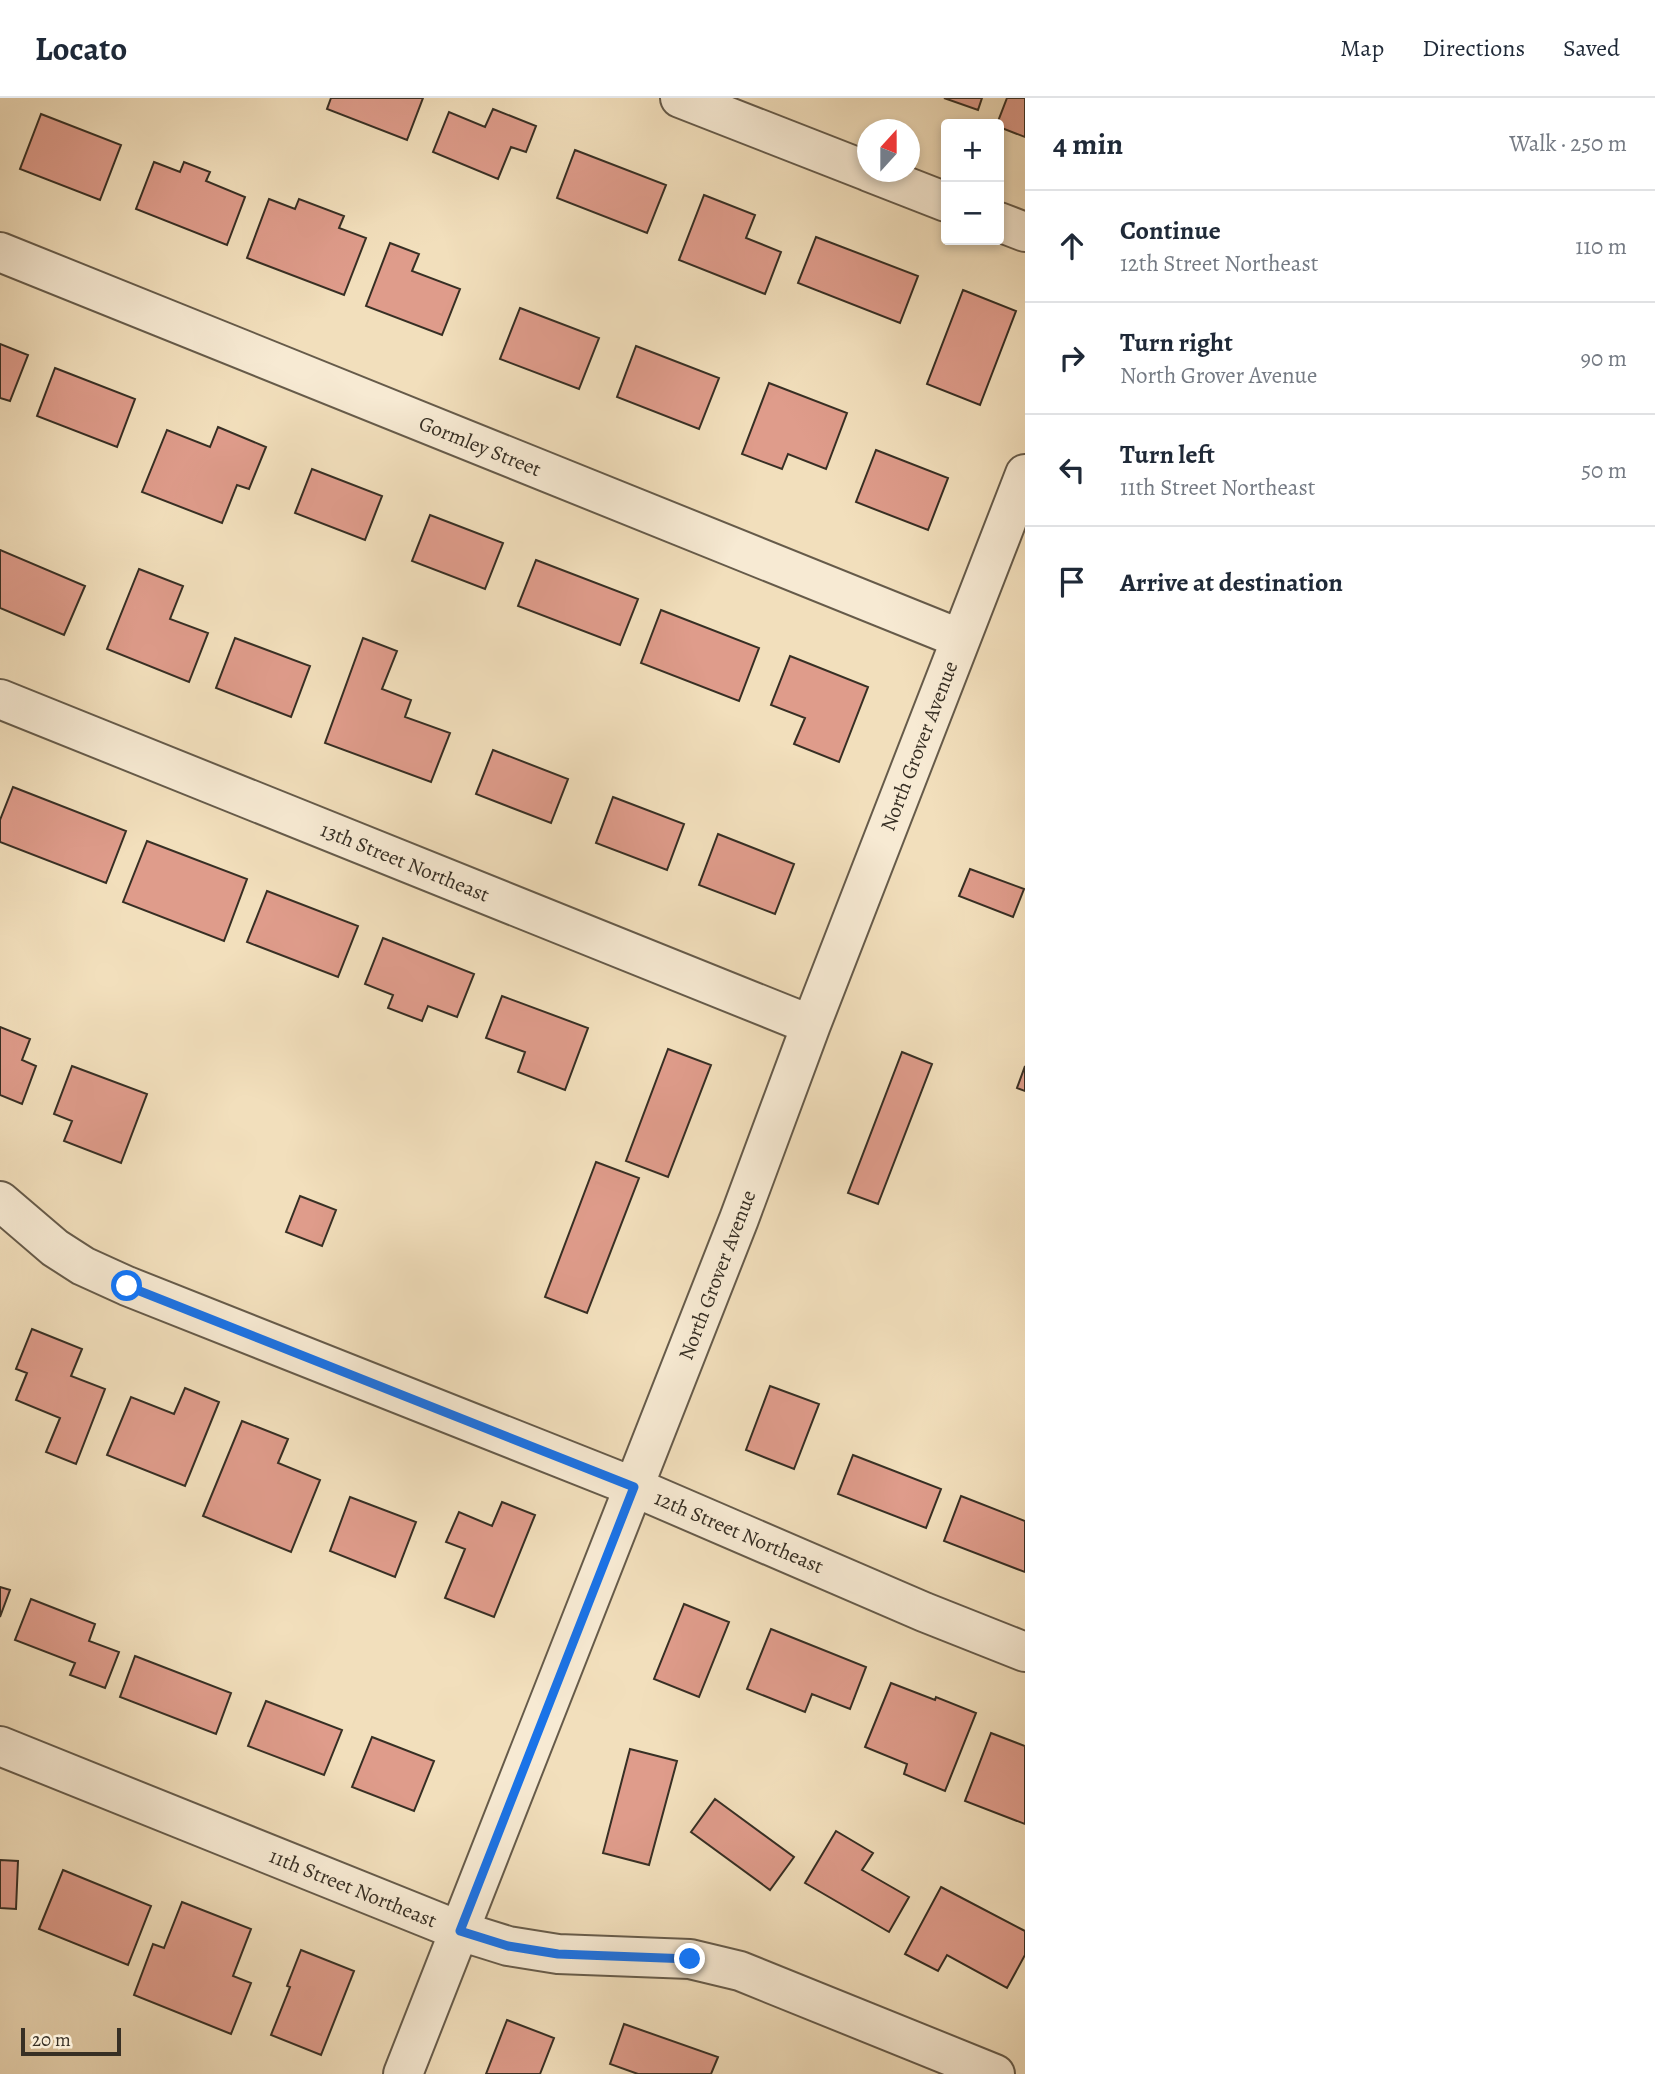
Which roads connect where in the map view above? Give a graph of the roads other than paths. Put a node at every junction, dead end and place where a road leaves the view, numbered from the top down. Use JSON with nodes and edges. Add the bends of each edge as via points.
{"nodes":[{"id":1,"x":680,"y":98,"type":"edge"},
{"id":2,"x":857,"y":167,"type":"edge"},
{"id":3,"x":896,"y":182,"type":"edge"},
{"id":4,"x":941,"y":200,"type":"edge"},
{"id":5,"x":1004,"y":224,"type":"edge"},
{"id":6,"x":1025,"y":232,"type":"edge"},
{"id":7,"x":0,"y":252,"type":"edge"},
{"id":8,"x":1025,"y":474,"type":"edge"},
{"id":9,"x":961,"y":639,"type":"junction"},
{"id":10,"x":0,"y":699,"type":"edge"},
{"id":11,"x":811,"y":1025,"type":"junction"},
{"id":12,"x":0,"y":1201,"type":"edge"},
{"id":13,"x":634,"y":1487,"type":"junction"},
{"id":14,"x":1025,"y":1652,"type":"edge"},
{"id":15,"x":0,"y":1746,"type":"edge"},
{"id":16,"x":460,"y":1931,"type":"junction"},
{"id":17,"x":403,"y":2074,"type":"edge"},
{"id":18,"x":995,"y":2074,"type":"edge"}],
"edges":[{"from":1,"to":2,"type":"street"},
{"from":3,"to":4,"type":"street"},
{"from":5,"to":6,"type":"street"},
{"from":7,"to":9,"type":"street","name":"Gormley Street"},
{"from":8,"to":9,"type":"street","name":"North Grover Avenue"},
{"from":9,"to":11,"type":"street","name":"North Grover Avenue"},
{"from":10,"to":11,"type":"street","name":"13th Street Northeast"},
{"from":11,"to":13,"type":"street","name":"North Grover Avenue"},
{"from":12,"to":13,"type":"street","name":"12th Street Northeast","via":[[83,1266]]},
{"from":13,"to":14,"type":"street","name":"12th Street Northeast"},
{"from":13,"to":16,"type":"street","name":"North Grover Avenue"},
{"from":15,"to":16,"type":"street","name":"11th Street Northeast"},
{"from":16,"to":17,"type":"street","name":"North Grover Avenue"},
{"from":16,"to":18,"type":"street","name":"11th Street Northeast","via":[[508,1946],[558,1954],[690,1959],[740,1971]]}]}
